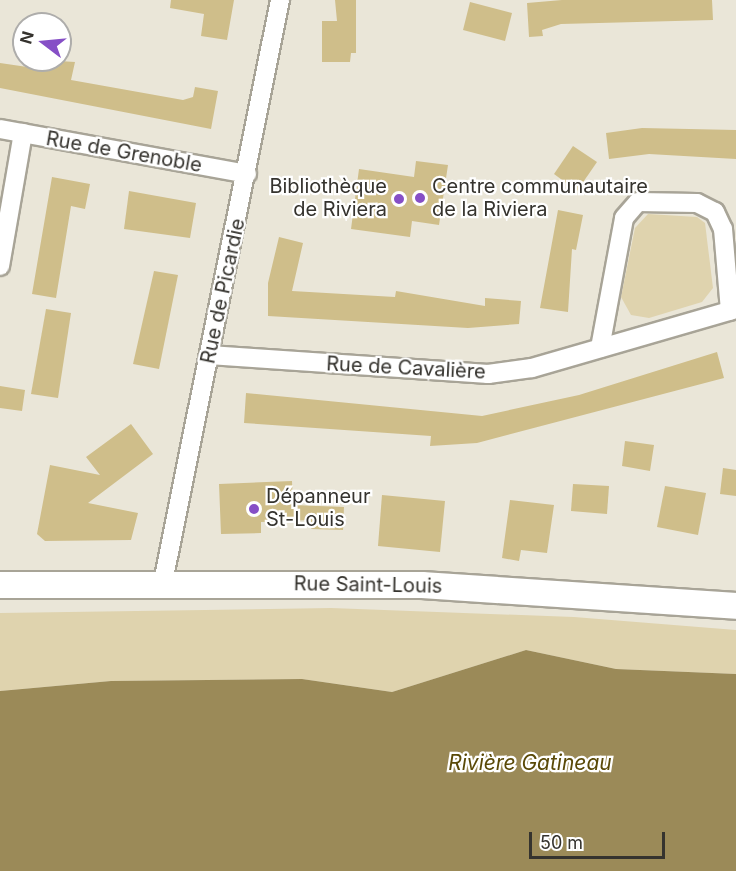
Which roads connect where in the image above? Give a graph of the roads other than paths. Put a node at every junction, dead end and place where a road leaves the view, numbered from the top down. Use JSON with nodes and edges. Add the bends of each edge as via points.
{"nodes":[{"id":1,"x":280,"y":0,"type":"edge"},
{"id":2,"x":0,"y":129,"type":"edge"},
{"id":3,"x":23,"y":133,"type":"junction"},
{"id":4,"x":247,"y":174,"type":"junction"},
{"id":5,"x":0,"y":266,"type":"edge"},
{"id":6,"x":733,"y":310,"type":"edge"},
{"id":7,"x":600,"y":348,"type":"junction"},
{"id":8,"x":209,"y":356,"type":"junction"},
{"id":9,"x":163,"y":582,"type":"junction"},
{"id":10,"x":0,"y":585,"type":"edge"},
{"id":11,"x":736,"y":606,"type":"edge"}],
"edges":[{"from":1,"to":4,"type":"street","name":"Rue de Picardie"},
{"from":2,"to":3,"type":"street","name":"Rue de Grenoble"},
{"from":3,"to":4,"type":"street","name":"Rue de Grenoble"},
{"from":3,"to":5,"type":"street"},
{"from":4,"to":8,"type":"street","name":"Rue de Picardie"},
{"from":6,"to":7,"type":"street","name":"Rue de Cavalière"},
{"from":6,"to":7,"type":"street","name":"Rue de Cavalière","via":[[723,229],[714,212],[697,203],[638,202],[624,218]]},
{"from":7,"to":8,"type":"street","name":"Rue de Cavalière","via":[[488,374]]},
{"from":8,"to":9,"type":"street","name":"Rue de Picardie"},
{"from":9,"to":10,"type":"main road","name":"Rue Saint-Louis"},
{"from":9,"to":11,"type":"main road","name":"Rue Saint-Louis","via":[[422,585]]}]}
